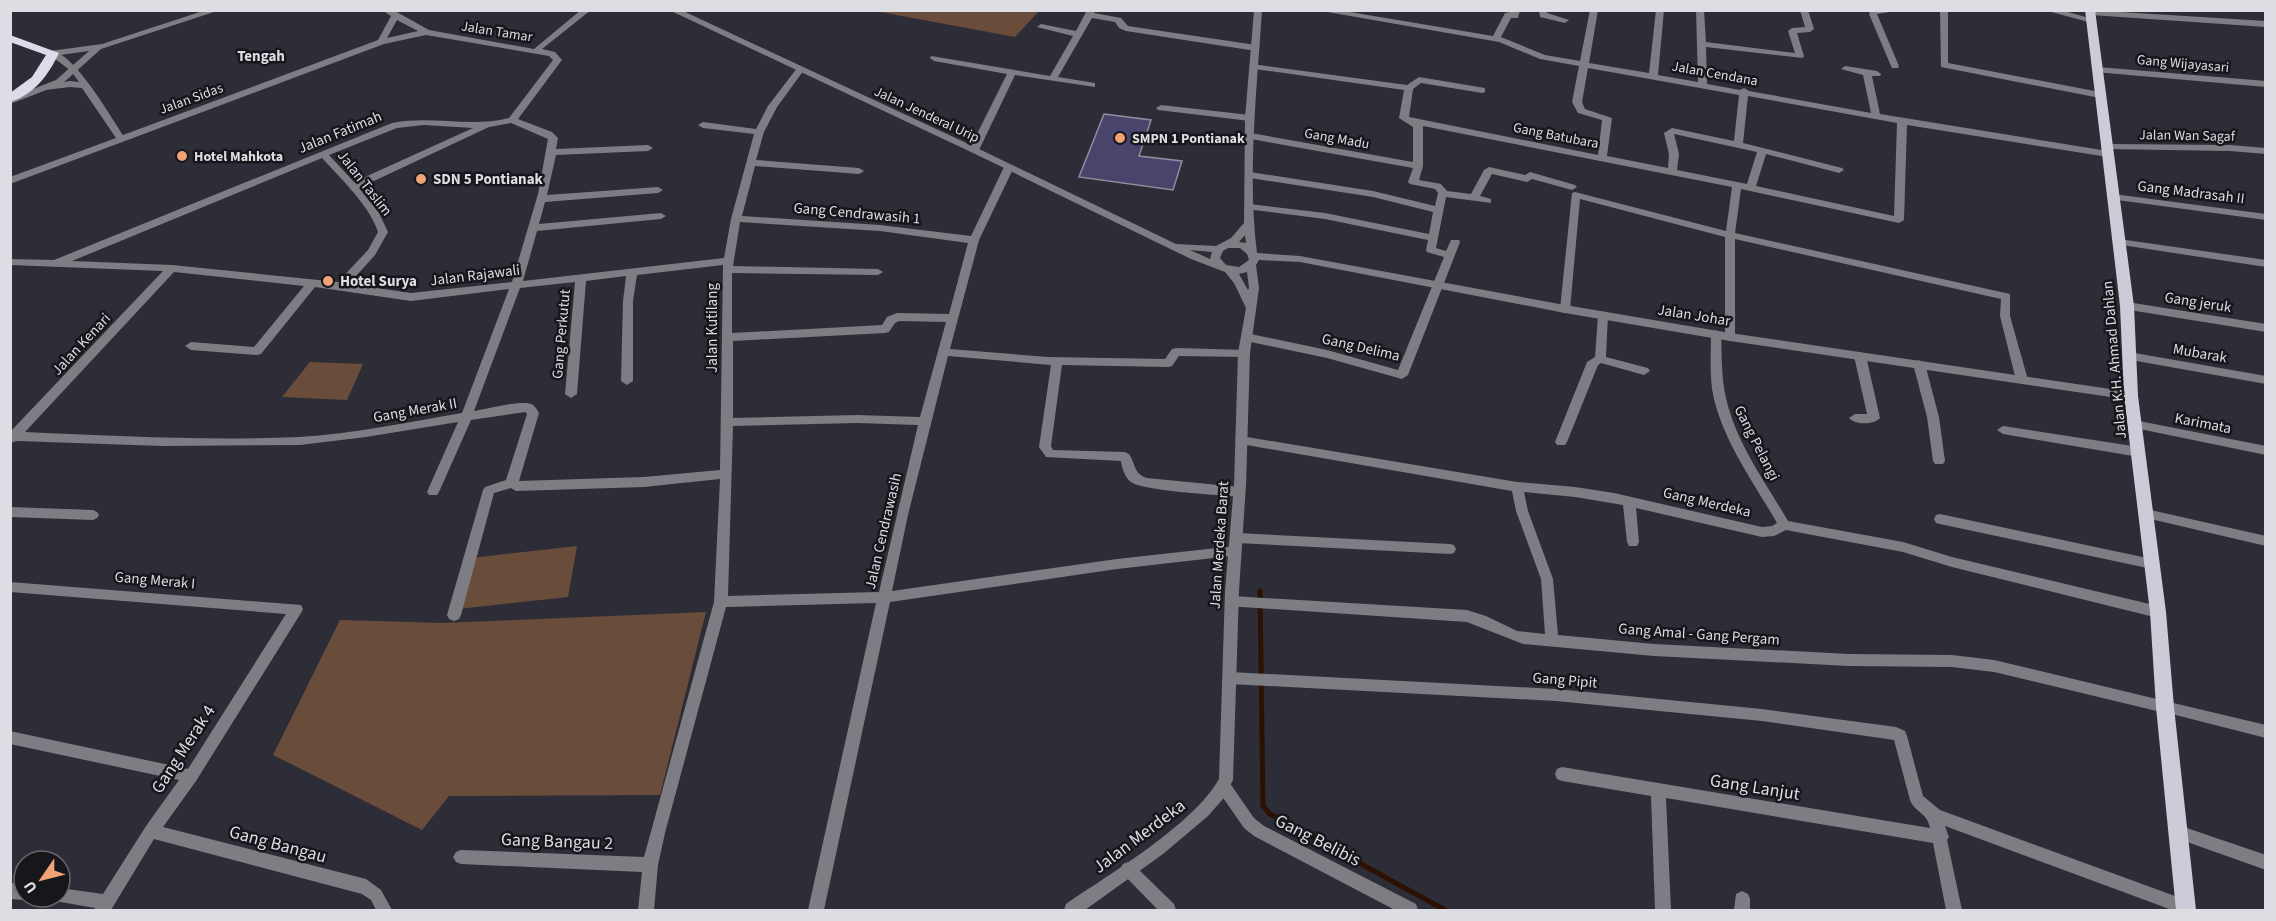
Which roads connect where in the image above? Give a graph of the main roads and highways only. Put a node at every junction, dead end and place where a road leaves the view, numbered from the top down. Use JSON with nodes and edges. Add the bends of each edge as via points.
{"nodes":[{"id":1,"x":2091,"y":14,"type":"edge"},
{"id":2,"x":10,"y":38,"type":"edge"},
{"id":3,"x":10,"y":99,"type":"edge"},
{"id":4,"x":2186,"y":909,"type":"edge"}],
"edges":[{"from":1,"to":4,"type":"main road","name":"Jalan K.H. Ahmad Dahlan","via":[[2127,306],[2131,396],[2158,612]]},
{"from":2,"to":3,"type":"highway","via":[[53,53],[37,80]]}]}
